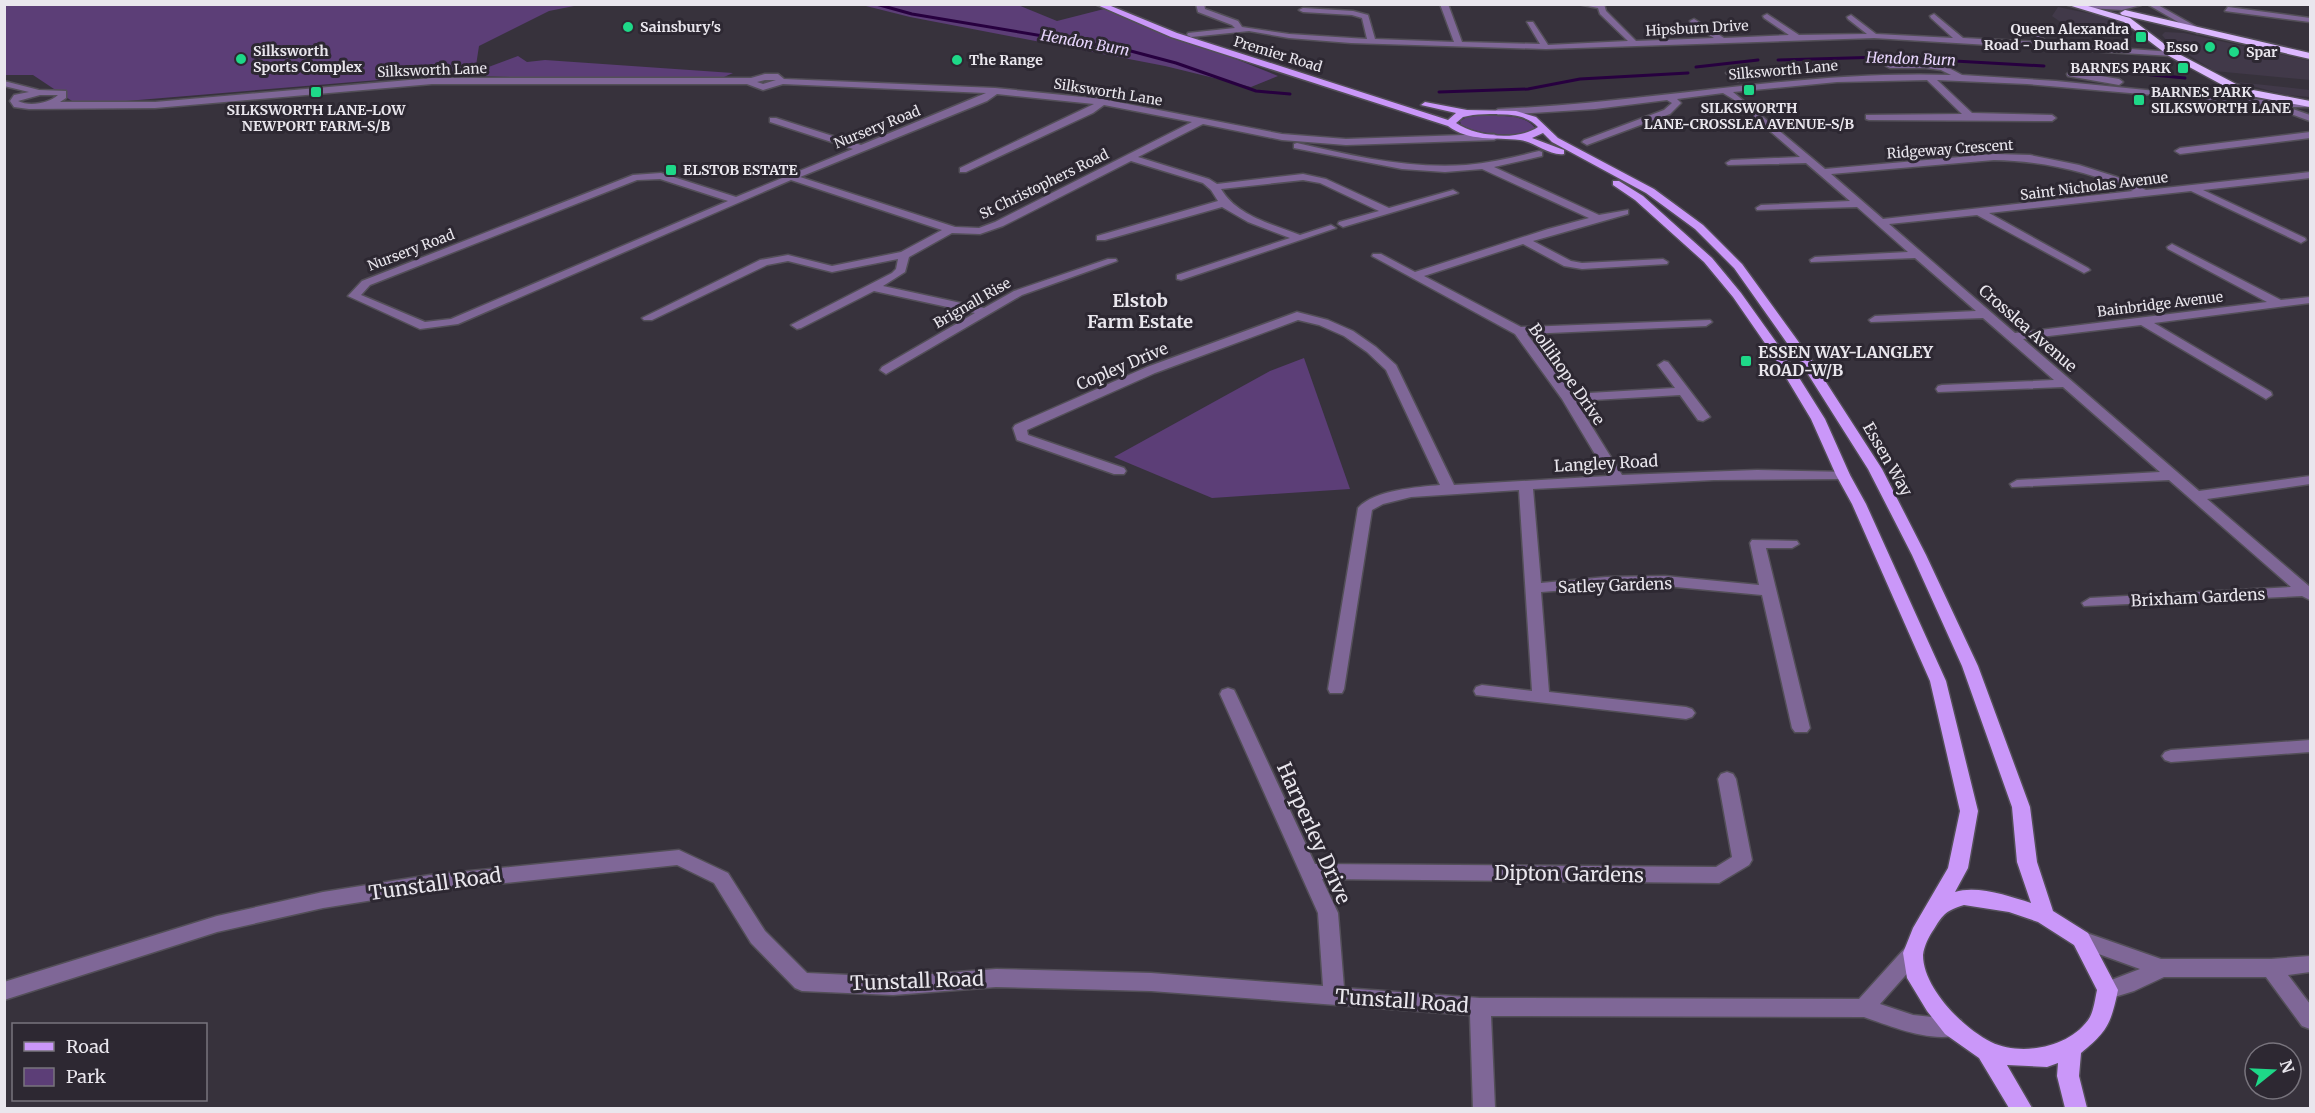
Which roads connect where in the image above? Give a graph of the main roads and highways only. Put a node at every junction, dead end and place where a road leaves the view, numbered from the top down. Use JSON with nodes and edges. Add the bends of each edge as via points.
{"nodes":[{"id":1,"x":1098,"y":4,"type":"edge"},
{"id":2,"x":1114,"y":4,"type":"edge"},
{"id":3,"x":2069,"y":4,"type":"edge"},
{"id":4,"x":2078,"y":4,"type":"edge"},
{"id":5,"x":2090,"y":6,"type":"edge"},
{"id":6,"x":2138,"y":16,"type":"junction"},
{"id":7,"x":2204,"y":32,"type":"junction"},
{"id":8,"x":2153,"y":37,"type":"junction"},
{"id":9,"x":2310,"y":57,"type":"edge"},
{"id":10,"x":2310,"y":106,"type":"edge"},
{"id":11,"x":1468,"y":113,"type":"junction"},
{"id":12,"x":1539,"y":124,"type":"junction"},
{"id":13,"x":1452,"y":125,"type":"junction"},
{"id":14,"x":1523,"y":138,"type":"junction"},
{"id":15,"x":1938,"y":906,"type":"junction"},
{"id":16,"x":2045,"y":916,"type":"junction"},
{"id":17,"x":2071,"y":1049,"type":"junction"},
{"id":18,"x":1987,"y":1051,"type":"junction"},
{"id":19,"x":2021,"y":1108,"type":"edge"},
{"id":20,"x":2076,"y":1108,"type":"edge"}],
"edges":[{"from":1,"to":13,"type":"main road","name":"Premier Road","via":[[1174,35]]},
{"from":2,"to":11,"type":"main road","name":"Premier Road","via":[[1211,41],[1370,91]]},
{"from":3,"to":8,"type":"highway","via":[[2127,20]]},
{"from":4,"to":5,"type":"highway"},
{"from":5,"to":6,"type":"highway"},
{"from":6,"to":7,"type":"highway"},
{"from":6,"to":8,"type":"highway"},
{"from":7,"to":8,"type":"highway","via":[[2164,27],[2154,28]]},
{"from":7,"to":9,"type":"highway"},
{"from":8,"to":10,"type":"highway","via":[[2195,68],[2247,92]]},
{"from":11,"to":12,"type":"main road","name":"Premier Road","via":[[1518,114]]},
{"from":11,"to":13,"type":"main road","via":[[1452,119]]},
{"from":12,"to":14,"type":"main road","name":"Premier Road","via":[[1534,135]]},
{"from":12,"to":16,"type":"main road","name":"Essen Way","via":[[1555,140],[1650,190],[1699,227],[1738,266],[1818,379],[1875,469],[1970,666],[2021,807],[2027,862]]},
{"from":13,"to":14,"type":"main road","name":"Premier Road","via":[[1466,132]]},
{"from":14,"to":15,"type":"main road","via":[[1561,151],[1639,198],[1708,260],[1775,349],[1818,419],[1938,681],[1969,811],[1958,868]]},
{"from":15,"to":16,"type":"main road","via":[[1964,897],[2010,904]]},
{"from":15,"to":18,"type":"main road","via":[[1912,953],[1917,978],[1953,1027]]},
{"from":16,"to":17,"type":"main road","via":[[2081,939],[2108,990],[2101,1019]]},
{"from":17,"to":18,"type":"main road","via":[[2047,1057],[2014,1057]]},
{"from":17,"to":20,"type":"main road","via":[[2068,1076]]},
{"from":18,"to":19,"type":"main road"}]}
